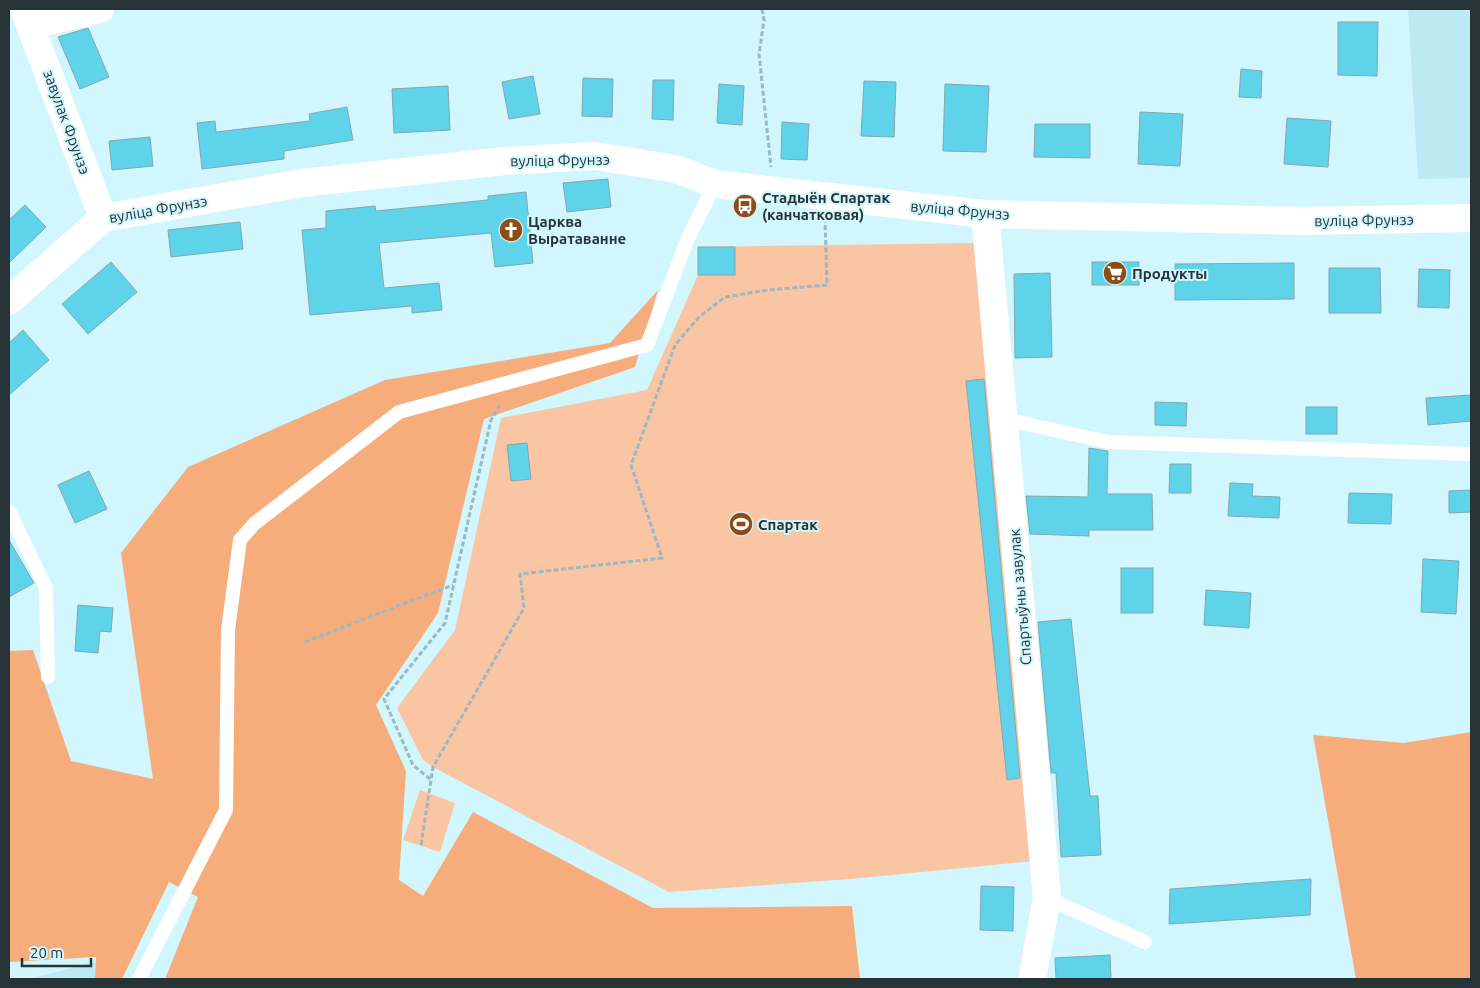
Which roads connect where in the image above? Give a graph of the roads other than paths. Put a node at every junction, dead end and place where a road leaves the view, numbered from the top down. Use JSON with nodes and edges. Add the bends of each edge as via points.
{"nodes":[{"id":1,"x":100,"y":9,"type":"edge"},
{"id":2,"x":27,"y":17,"type":"edge"},
{"id":3,"x":715,"y":184,"type":"junction"},
{"id":4,"x":985,"y":214,"type":"junction"},
{"id":5,"x":102,"y":218,"type":"junction"},
{"id":6,"x":1471,"y":218,"type":"edge"},
{"id":7,"x":9,"y":302,"type":"edge"},
{"id":8,"x":1004,"y":419,"type":"junction"},
{"id":9,"x":1470,"y":454,"type":"dead end"},
{"id":10,"x":9,"y":511,"type":"edge"},
{"id":11,"x":48,"y":677,"type":"dead end"},
{"id":12,"x":1048,"y":898,"type":"junction"},
{"id":13,"x":1145,"y":942,"type":"dead end"},
{"id":14,"x":139,"y":979,"type":"edge"},
{"id":15,"x":1032,"y":979,"type":"edge"}],
"edges":[{"from":1,"to":2,"type":"street","name":"завулак Фрунзэ"},
{"from":2,"to":5,"type":"street","name":"завулак Фрунзэ"},
{"from":3,"to":4,"type":"street","name":"вуліца Фрунзэ"},
{"from":3,"to":5,"type":"street","name":"вуліца Фрунзэ","via":[[676,169],[595,156],[505,161],[302,183]]},
{"from":3,"to":14,"type":"lane","via":[[690,236],[647,346],[399,412],[254,524],[240,540],[228,630],[226,810]]},
{"from":4,"to":6,"type":"street","name":"вуліца Фрунзэ","via":[[1303,221]]},
{"from":4,"to":8,"type":"street","name":"Спартыўны завулак"},
{"from":5,"to":7,"type":"street","name":"вуліца Фрунзэ"},
{"from":8,"to":9,"type":"lane","via":[[1108,442]]},
{"from":8,"to":12,"type":"street","name":"Спартыўны завулак"},
{"from":10,"to":11,"type":"lane","via":[[46,588]]},
{"from":12,"to":13,"type":"lane"},
{"from":12,"to":15,"type":"street","name":"Спартыўны завулак"}]}
